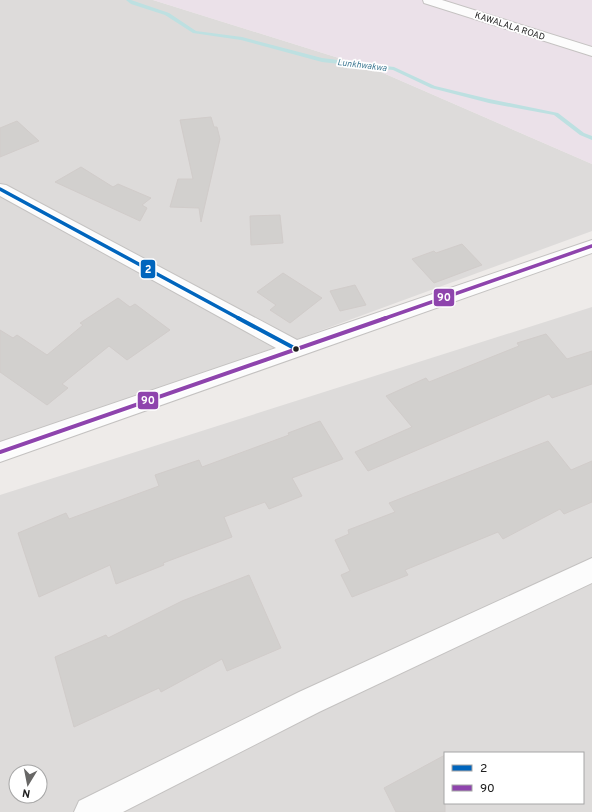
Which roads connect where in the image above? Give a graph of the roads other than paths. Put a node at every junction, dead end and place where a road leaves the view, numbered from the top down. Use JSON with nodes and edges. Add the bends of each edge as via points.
{"nodes":[{"id":1,"x":429,"y":0,"type":"edge"},
{"id":2,"x":592,"y":52,"type":"edge"},
{"id":3,"x":0,"y":189,"type":"edge"},
{"id":4,"x":592,"y":246,"type":"edge"},
{"id":5,"x":296,"y":349,"type":"junction"},
{"id":6,"x":0,"y":452,"type":"edge"},
{"id":7,"x":592,"y":570,"type":"edge"},
{"id":8,"x":90,"y":812,"type":"edge"}],
"edges":[{"from":1,"to":2,"type":"street","name":"KAWALALA ROAD"},
{"from":3,"to":5,"type":"street"},
{"from":4,"to":5,"type":"street"},
{"from":5,"to":6,"type":"street"},
{"from":7,"to":8,"type":"street","via":[[310,702]]}]}
